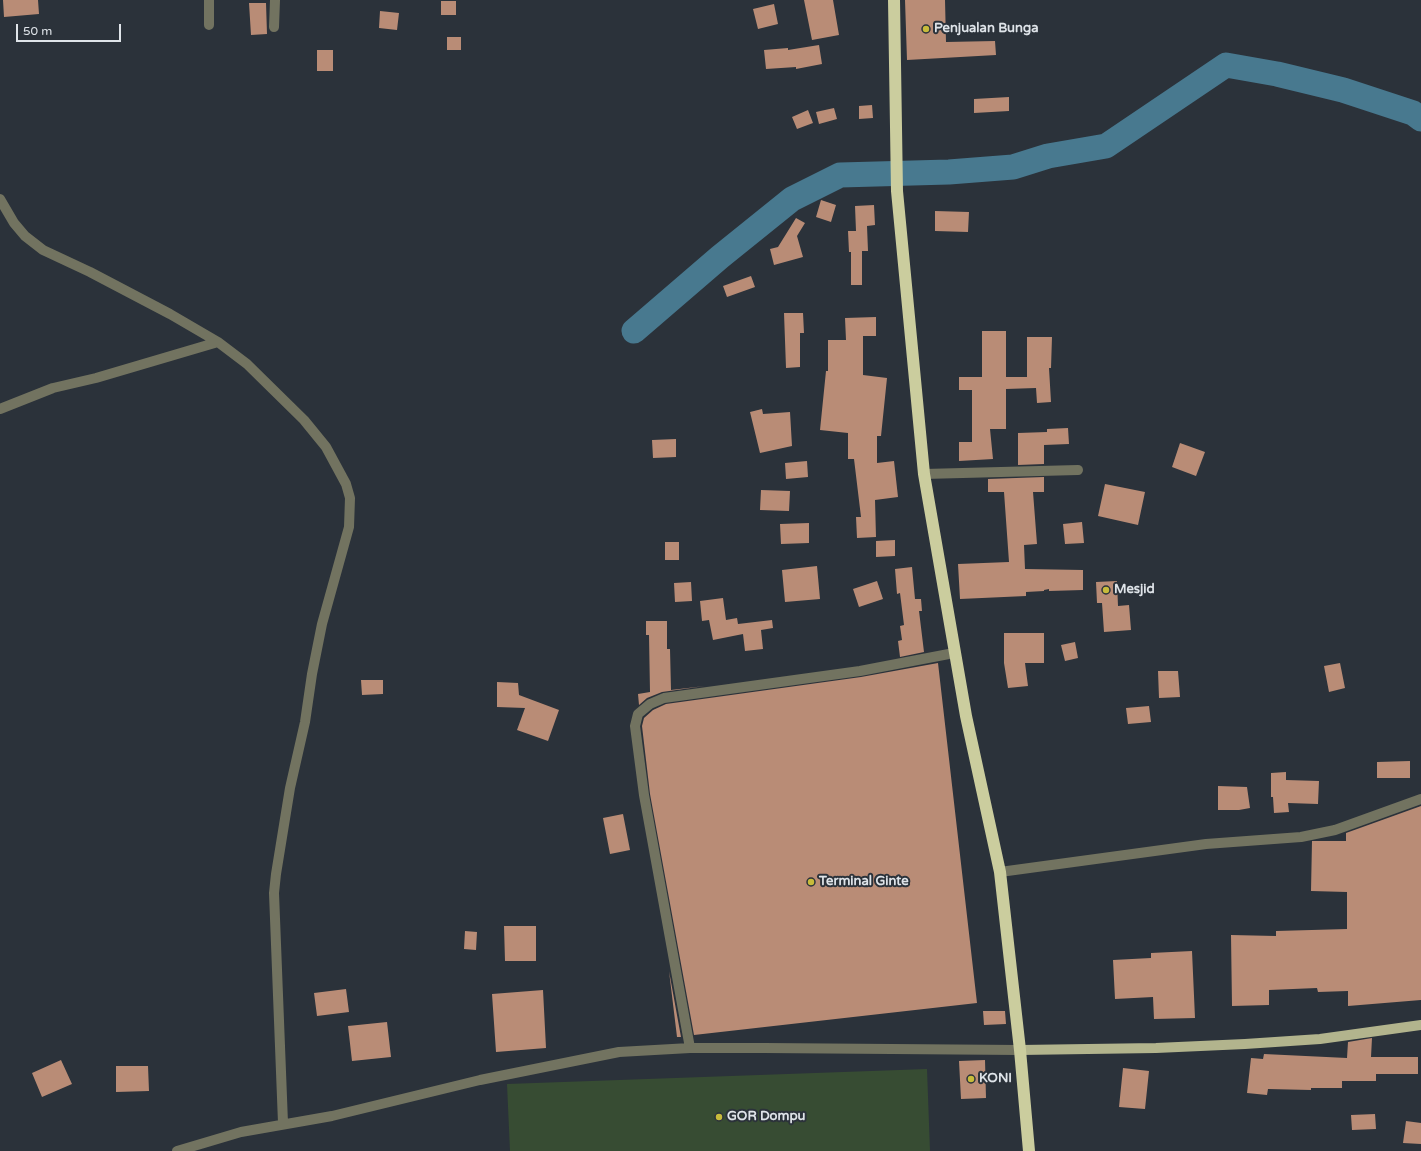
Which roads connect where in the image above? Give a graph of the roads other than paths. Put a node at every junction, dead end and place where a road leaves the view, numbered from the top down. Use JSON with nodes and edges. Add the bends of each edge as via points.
{"nodes":[{"id":1,"x":209,"y":0,"type":"edge"},
{"id":2,"x":275,"y":0,"type":"edge"},
{"id":3,"x":894,"y":0,"type":"edge"},
{"id":4,"x":209,"y":25,"type":"dead end"},
{"id":5,"x":274,"y":27,"type":"dead end"},
{"id":6,"x":0,"y":199,"type":"edge"},
{"id":7,"x":218,"y":342,"type":"junction"},
{"id":8,"x":0,"y":409,"type":"edge"},
{"id":9,"x":1078,"y":470,"type":"dead end"},
{"id":10,"x":924,"y":474,"type":"junction"},
{"id":11,"x":954,"y":653,"type":"junction"},
{"id":12,"x":1421,"y":799,"type":"edge"},
{"id":13,"x":1000,"y":872,"type":"junction"},
{"id":14,"x":1421,"y":1025,"type":"edge"},
{"id":15,"x":690,"y":1048,"type":"junction"},
{"id":16,"x":1020,"y":1050,"type":"junction"},
{"id":17,"x":283,"y":1124,"type":"junction"},
{"id":18,"x":177,"y":1151,"type":"edge"},
{"id":19,"x":1028,"y":1151,"type":"edge"}],
"edges":[{"from":1,"to":4,"type":"street"},
{"from":2,"to":5,"type":"street"},
{"from":3,"to":10,"type":"highway","via":[[897,191]]},
{"from":6,"to":7,"type":"street","via":[[24,236],[43,250],[104,279]]},
{"from":7,"to":8,"type":"street","via":[[53,388]]},
{"from":7,"to":17,"type":"street","via":[[247,364],[304,420],[326,447],[346,484],[350,498],[349,527],[322,624],[276,874],[274,893]]},
{"from":9,"to":10,"type":"street"},
{"from":10,"to":11,"type":"highway"},
{"from":11,"to":13,"type":"highway"},
{"from":11,"to":15,"type":"street","via":[[860,671],[664,698],[650,704],[638,714],[636,732],[644,795]]},
{"from":12,"to":13,"type":"street","via":[[1335,830],[1301,837],[1206,844]]},
{"from":13,"to":16,"type":"highway"},
{"from":14,"to":16,"type":"main road","via":[[1320,1039],[1245,1044]]},
{"from":15,"to":16,"type":"street"},
{"from":15,"to":17,"type":"street","via":[[619,1052],[480,1080],[332,1116]]},
{"from":16,"to":19,"type":"highway"},
{"from":17,"to":18,"type":"street","via":[[241,1132]]}]}
